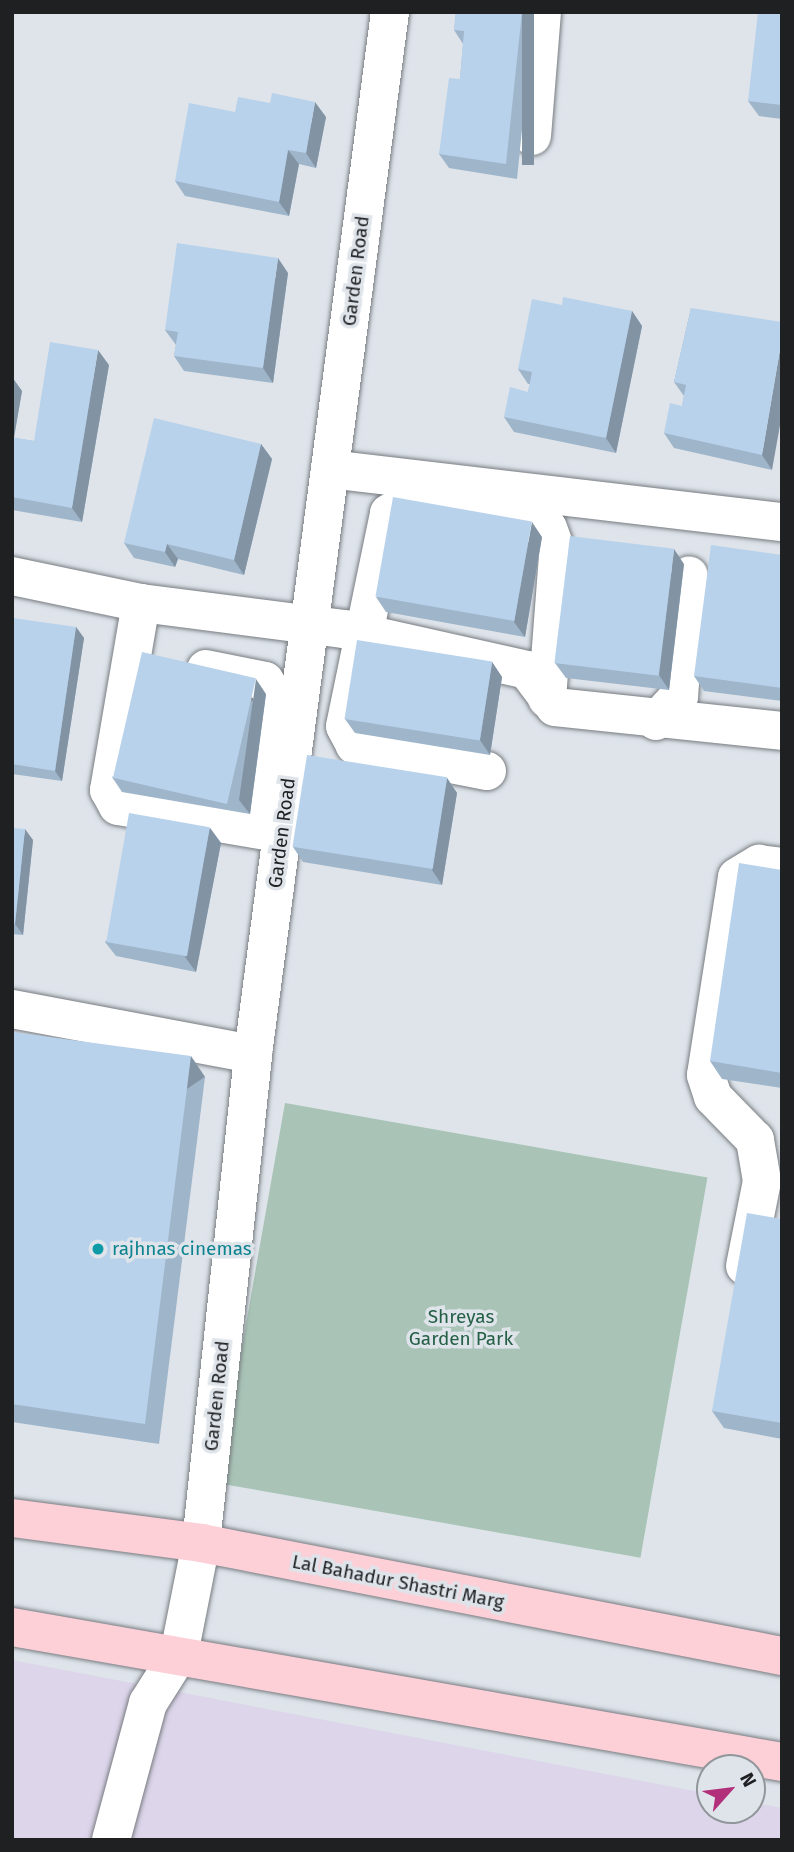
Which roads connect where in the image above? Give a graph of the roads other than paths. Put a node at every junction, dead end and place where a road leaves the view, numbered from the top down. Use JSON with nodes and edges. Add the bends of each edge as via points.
{"nodes":[{"id":1,"x":390,"y":12,"type":"edge"},
{"id":2,"x":542,"y":12,"type":"edge"},
{"id":3,"x":532,"y":136,"type":"dead end"},
{"id":4,"x":330,"y":470,"type":"junction"},
{"id":5,"x":782,"y":522,"type":"edge"},
{"id":6,"x":689,"y":575,"type":"dead end"},
{"id":7,"x":13,"y":576,"type":"edge"},
{"id":8,"x":12,"y":582,"type":"edge"},
{"id":9,"x":141,"y":603,"type":"junction"},
{"id":10,"x":309,"y":625,"type":"junction"},
{"id":11,"x":361,"y":632,"type":"junction"},
{"id":12,"x":132,"y":653,"type":"junction"},
{"id":13,"x":547,"y":699,"type":"junction"},
{"id":14,"x":656,"y":721,"type":"junction"},
{"id":15,"x":782,"y":731,"type":"edge"},
{"id":16,"x":487,"y":771,"type":"dead end"},
{"id":17,"x":268,"y":832,"type":"junction"},
{"id":18,"x":782,"y":867,"type":"edge"},
{"id":19,"x":12,"y":1009,"type":"edge"},
{"id":20,"x":253,"y":1054,"type":"junction"},
{"id":21,"x":772,"y":1183,"type":"edge"},
{"id":22,"x":739,"y":1298,"type":"edge"},
{"id":23,"x":12,"y":1518,"type":"edge"},
{"id":24,"x":201,"y":1543,"type":"junction"},
{"id":25,"x":12,"y":1627,"type":"edge"},
{"id":26,"x":179,"y":1654,"type":"junction"},
{"id":27,"x":782,"y":1656,"type":"edge"},
{"id":28,"x":782,"y":1762,"type":"edge"},
{"id":29,"x":111,"y":1840,"type":"edge"}],
"edges":[{"from":1,"to":4,"type":"street","name":"Garden Road"},
{"from":2,"to":3,"type":"street"},
{"from":4,"to":5,"type":"street"},
{"from":4,"to":10,"type":"street","name":"Garden Road"},
{"from":6,"to":14,"type":"street","via":[[679,696]]},
{"from":7,"to":8,"type":"street"},
{"from":7,"to":9,"type":"street"},
{"from":9,"to":10,"type":"street"},
{"from":9,"to":12,"type":"street"},
{"from":10,"to":11,"type":"street"},
{"from":10,"to":17,"type":"street","name":"Garden Road"},
{"from":11,"to":13,"type":"street","via":[[527,670]]},
{"from":11,"to":13,"type":"street","via":[[389,513],[407,503],[548,528],[558,556]]},
{"from":11,"to":16,"type":"street","via":[[345,726],[355,745]]},
{"from":12,"to":17,"type":"street","via":[[265,681],[273,694]]},
{"from":12,"to":17,"type":"street","via":[[109,790],[118,806]]},
{"from":13,"to":14,"type":"street","via":[[555,707]]},
{"from":14,"to":15,"type":"street"},
{"from":17,"to":20,"type":"street","name":"Garden Road"},
{"from":18,"to":21,"type":"street","via":[[759,864],[737,877],[706,1076],[713,1097],[755,1140]]},
{"from":19,"to":20,"type":"street"},
{"from":20,"to":24,"type":"street","name":"Garden Road"},
{"from":21,"to":22,"type":"street"},
{"from":23,"to":24,"type":"main road","name":"Lal Bahadur Shastri Marg"},
{"from":24,"to":26,"type":"street","name":"Garden Road"},
{"from":24,"to":27,"type":"main road","name":"Lal Bahadur Shastri Marg"},
{"from":25,"to":26,"type":"main road"},
{"from":26,"to":28,"type":"main road"},
{"from":26,"to":29,"type":"street","via":[[148,1703]]}]}
